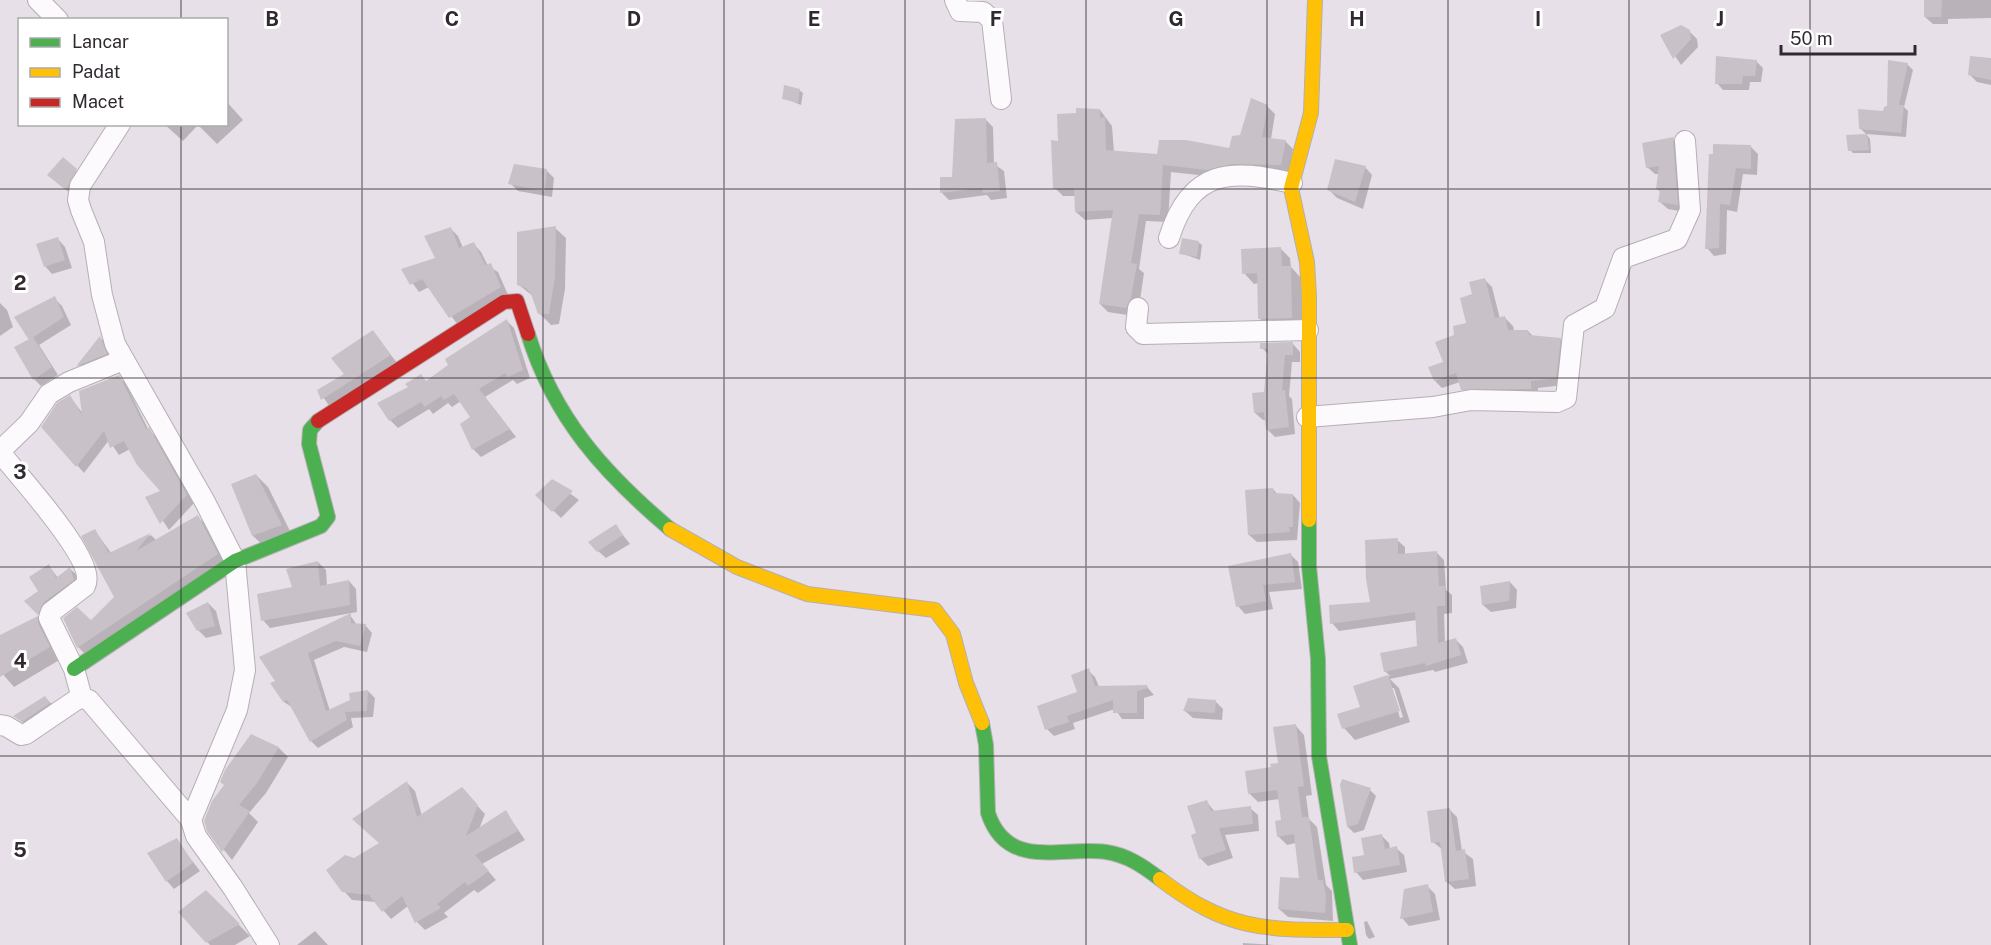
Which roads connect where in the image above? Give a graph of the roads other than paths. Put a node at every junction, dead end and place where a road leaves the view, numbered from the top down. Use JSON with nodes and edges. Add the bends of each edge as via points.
{"nodes":[{"id":1,"x":38,"y":0,"type":"edge"},
{"id":2,"x":955,"y":0,"type":"edge"},
{"id":3,"x":1315,"y":0,"type":"edge"},
{"id":4,"x":56,"y":18,"type":"edge"},
{"id":5,"x":1001,"y":99,"type":"dead end"},
{"id":6,"x":119,"y":126,"type":"edge"},
{"id":7,"x":1685,"y":141,"type":"dead end"},
{"id":8,"x":1293,"y":183,"type":"junction"},
{"id":9,"x":1169,"y":238,"type":"dead end"},
{"id":10,"x":1138,"y":308,"type":"dead end"},
{"id":11,"x":1308,"y":330,"type":"junction"},
{"id":12,"x":123,"y":360,"type":"junction"},
{"id":13,"x":1307,"y":417,"type":"junction"},
{"id":14,"x":0,"y":451,"type":"edge"},
{"id":15,"x":235,"y":561,"type":"junction"},
{"id":16,"x":74,"y":669,"type":"junction"},
{"id":17,"x":82,"y":698,"type":"junction"},
{"id":18,"x":0,"y":725,"type":"edge"},
{"id":19,"x":191,"y":820,"type":"junction"},
{"id":20,"x":1347,"y":930,"type":"junction"},
{"id":21,"x":269,"y":945,"type":"edge"},
{"id":22,"x":1350,"y":945,"type":"edge"}],
"edges":[{"from":1,"to":4,"type":"street"},
{"from":2,"to":5,"type":"street","via":[[960,11],[977,11],[992,20]]},
{"from":3,"to":8,"type":"street","via":[[1311,113]]},
{"from":6,"to":12,"type":"street","via":[[80,186],[78,200],[94,242],[102,295]]},
{"from":7,"to":13,"type":"street","via":[[1690,210],[1677,239],[1623,258],[1605,308],[1574,325],[1568,394],[1562,401],[1466,400],[1433,407]]},
{"from":8,"to":9,"type":"street","via":[[1258,175],[1226,175],[1211,181],[1183,206]]},
{"from":8,"to":11,"type":"street","via":[[1293,203],[1307,262]]},
{"from":10,"to":11,"type":"street","via":[[1136,327],[1143,334]]},
{"from":11,"to":13,"type":"street"},
{"from":12,"to":14,"type":"street","via":[[49,394],[29,423]]},
{"from":12,"to":15,"type":"street"},
{"from":13,"to":20,"type":"street","via":[[1309,566],[1318,659],[1319,756]]},
{"from":14,"to":16,"type":"street","via":[[64,529],[87,577],[85,586],[49,615]]},
{"from":15,"to":16,"type":"street"},
{"from":15,"to":19,"type":"street","via":[[245,670],[243,686],[230,729]]},
{"from":15,"to":20,"type":"street","via":[[321,526],[328,517],[309,444],[310,430],[318,421],[504,302],[517,301],[539,369],[561,412],[585,446],[640,504],[674,533],[737,567],[807,594],[935,610],[947,618],[985,734],[987,805],[993,825],[1008,844],[1027,852],[1123,855],[1197,906],[1229,922],[1269,928]]},
{"from":16,"to":17,"type":"street"},
{"from":17,"to":18,"type":"street","via":[[26,734]]},
{"from":17,"to":19,"type":"street","via":[[89,700]]},
{"from":19,"to":21,"type":"street","via":[[196,836]]},
{"from":20,"to":22,"type":"street"}]}
